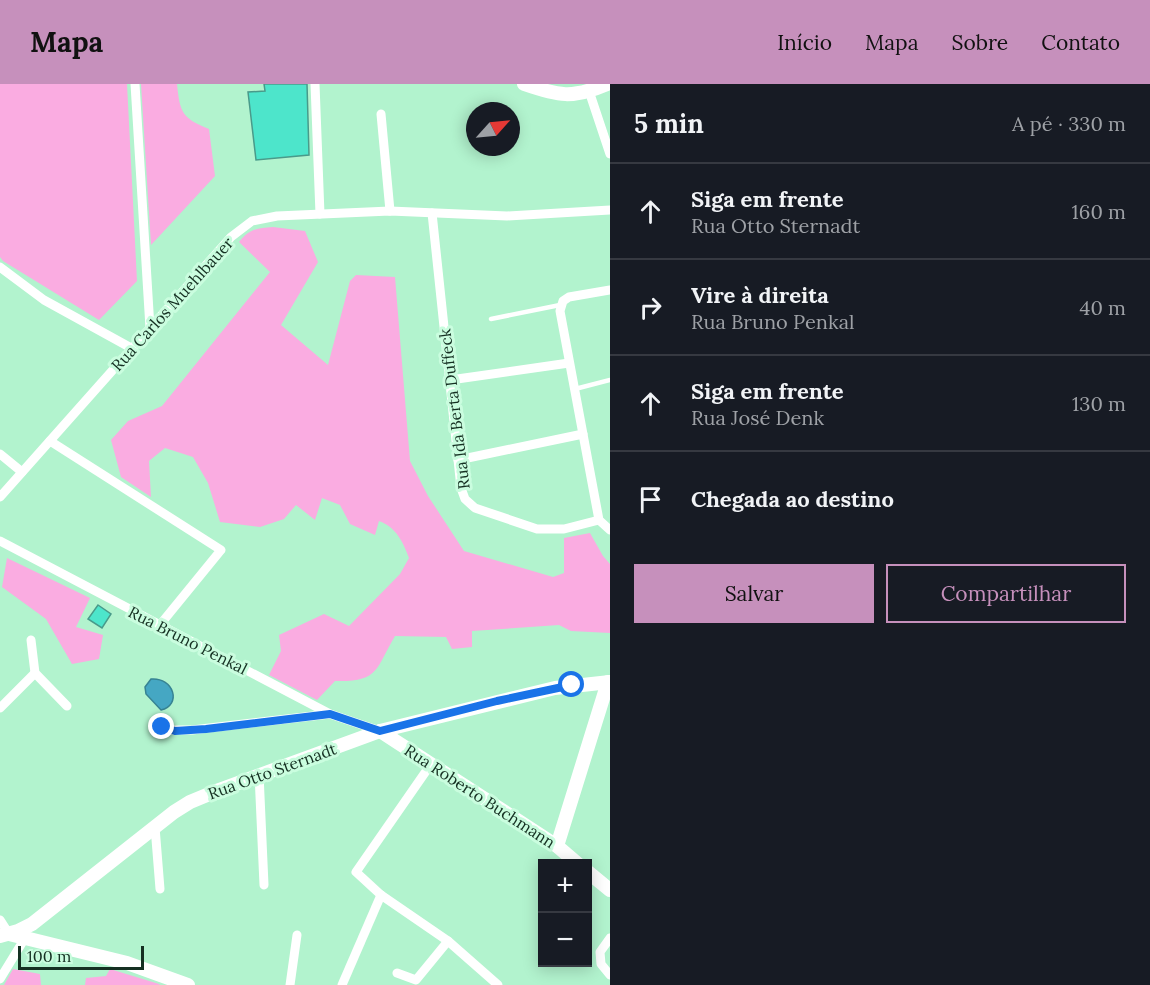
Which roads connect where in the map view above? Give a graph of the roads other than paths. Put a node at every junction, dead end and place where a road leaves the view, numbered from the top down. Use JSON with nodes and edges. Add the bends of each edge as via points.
{"nodes":[{"id":1,"x":135,"y":84,"type":"edge"},
{"id":2,"x":315,"y":84,"type":"edge"},
{"id":3,"x":524,"y":84,"type":"edge"},
{"id":4,"x":607,"y":84,"type":"edge"},
{"id":5,"x":590,"y":91,"type":"junction"},
{"id":6,"x":381,"y":114,"type":"dead end"},
{"id":7,"x":610,"y":154,"type":"edge"},
{"id":8,"x":610,"y":210,"type":"edge"},
{"id":9,"x":390,"y":211,"type":"junction"},
{"id":10,"x":432,"y":213,"type":"junction"},
{"id":11,"x":320,"y":214,"type":"junction"},
{"id":12,"x":0,"y":267,"type":"edge"},
{"id":13,"x":610,"y":290,"type":"edge"},
{"id":14,"x":560,"y":306,"type":"junction"},
{"id":15,"x":491,"y":319,"type":"dead end"},
{"id":16,"x":150,"y":328,"type":"junction"},
{"id":17,"x":133,"y":349,"type":"junction"},
{"id":18,"x":569,"y":363,"type":"junction"},
{"id":19,"x":450,"y":380,"type":"junction"},
{"id":20,"x":610,"y":380,"type":"edge"},
{"id":21,"x":574,"y":389,"type":"junction"},
{"id":22,"x":583,"y":434,"type":"junction"},
{"id":23,"x":50,"y":441,"type":"junction"},
{"id":24,"x":0,"y":454,"type":"edge"},
{"id":25,"x":458,"y":460,"type":"junction"},
{"id":26,"x":22,"y":472,"type":"junction"},
{"id":27,"x":0,"y":497,"type":"edge"},
{"id":28,"x":599,"y":520,"type":"junction"},
{"id":29,"x":610,"y":530,"type":"edge"},
{"id":30,"x":0,"y":541,"type":"edge"},
{"id":31,"x":159,"y":626,"type":"junction"},
{"id":32,"x":31,"y":640,"type":"dead end"},
{"id":33,"x":35,"y":673,"type":"junction"},
{"id":34,"x":609,"y":682,"type":"edge"},
{"id":35,"x":67,"y":706,"type":"dead end"},
{"id":36,"x":0,"y":708,"type":"edge"},
{"id":37,"x":330,"y":714,"type":"junction"},
{"id":38,"x":154,"y":721,"type":"dead end"},
{"id":39,"x":380,"y":731,"type":"junction"},
{"id":40,"x":431,"y":764,"type":"junction"},
{"id":41,"x":259,"y":774,"type":"junction"},
{"id":42,"x":155,"y":827,"type":"junction"},
{"id":43,"x":557,"y":846,"type":"junction"},
{"id":44,"x":572,"y":859,"type":"edge"},
{"id":45,"x":592,"y":875,"type":"edge"},
{"id":46,"x":264,"y":885,"type":"dead end"},
{"id":47,"x":160,"y":889,"type":"dead end"},
{"id":48,"x":610,"y":890,"type":"edge"},
{"id":49,"x":381,"y":895,"type":"junction"},
{"id":50,"x":0,"y":920,"type":"edge"},
{"id":51,"x":5,"y":935,"type":"edge"},
{"id":52,"x":297,"y":935,"type":"dead end"},
{"id":53,"x":26,"y":938,"type":"junction"},
{"id":54,"x":610,"y":938,"type":"edge"},
{"id":55,"x":447,"y":941,"type":"junction"},
{"id":56,"x":397,"y":972,"type":"dead end"},
{"id":57,"x":610,"y":975,"type":"edge"},
{"id":58,"x":0,"y":980,"type":"edge"},
{"id":59,"x":188,"y":985,"type":"edge"},
{"id":60,"x":290,"y":985,"type":"edge"},
{"id":61,"x":342,"y":985,"type":"edge"},
{"id":62,"x":498,"y":985,"type":"edge"}],
"edges":[{"from":1,"to":16,"type":"street"},
{"from":2,"to":11,"type":"street"},
{"from":3,"to":5,"type":"main road","via":[[565,94]]},
{"from":4,"to":5,"type":"main road"},
{"from":5,"to":7,"type":"street"},
{"from":6,"to":9,"type":"street"},
{"from":8,"to":10,"type":"street","name":"Rua Carlos Muehlbauer","via":[[507,216]]},
{"from":9,"to":10,"type":"street","name":"Rua Carlos Muehlbauer"},
{"from":9,"to":11,"type":"street","name":"Rua Carlos Muehlbauer"},
{"from":10,"to":19,"type":"street","name":"Rua Ida Berta Duffeck"},
{"from":11,"to":16,"type":"street","name":"Rua Carlos Muehlbauer","via":[[261,218],[244,226]]},
{"from":12,"to":17,"type":"street","via":[[44,300]]},
{"from":13,"to":14,"type":"street","via":[[569,297]]},
{"from":14,"to":15,"type":"lane"},
{"from":14,"to":18,"type":"street"},
{"from":16,"to":17,"type":"street","name":"Rua Carlos Muehlbauer"},
{"from":17,"to":23,"type":"street","name":"Rua Carlos Muehlbauer"},
{"from":18,"to":19,"type":"street"},
{"from":18,"to":21,"type":"street"},
{"from":19,"to":25,"type":"street","name":"Rua Ida Berta Duffeck"},
{"from":20,"to":21,"type":"lane"},
{"from":21,"to":22,"type":"street"},
{"from":22,"to":25,"type":"street"},
{"from":22,"to":28,"type":"street"},
{"from":23,"to":26,"type":"street","name":"Rua Carlos Muehlbauer"},
{"from":23,"to":31,"type":"street","via":[[221,550]]},
{"from":24,"to":26,"type":"street"},
{"from":25,"to":28,"type":"street","name":"Rua Ida Berta Duffeck","via":[[462,493],[475,508],[545,530]]},
{"from":26,"to":27,"type":"street","name":"Rua Carlos Muehlbauer"},
{"from":28,"to":29,"type":"street"},
{"from":30,"to":31,"type":"street","name":"Rua Bruno Penkal"},
{"from":31,"to":37,"type":"street","name":"Rua Bruno Penkal"},
{"from":32,"to":33,"type":"street"},
{"from":33,"to":35,"type":"street"},
{"from":33,"to":36,"type":"street"},
{"from":34,"to":39,"type":"main road","name":"Rua Otto Sternadt","via":[[555,688]]},
{"from":34,"to":43,"type":"main road"},
{"from":37,"to":38,"type":"street","via":[[183,730],[169,730]]},
{"from":37,"to":39,"type":"street","name":"Rua Bruno Penkal"},
{"from":39,"to":40,"type":"main road","name":"Rua Roberto Buchmann"},
{"from":39,"to":41,"type":"main road","name":"Rua Otto Sternadt"},
{"from":40,"to":43,"type":"main road","name":"Rua Roberto Buchmann"},
{"from":40,"to":49,"type":"street","via":[[356,872]]},
{"from":41,"to":42,"type":"main road","name":"Rua Otto Sternadt","via":[[190,802]]},
{"from":41,"to":46,"type":"street"},
{"from":42,"to":47,"type":"street"},
{"from":42,"to":51,"type":"main road","name":"Rua Otto Sternadt","via":[[41,918]]},
{"from":43,"to":44,"type":"main road","name":"Rua Roberto Buchmann"},
{"from":45,"to":48,"type":"main road"},
{"from":49,"to":55,"type":"street"},
{"from":49,"to":61,"type":"street"},
{"from":50,"to":51,"type":"street"},
{"from":51,"to":53,"type":"main road"},
{"from":52,"to":60,"type":"street"},
{"from":53,"to":58,"type":"street"},
{"from":53,"to":59,"type":"main road","via":[[127,963]]},
{"from":54,"to":57,"type":"street","via":[[600,952]]},
{"from":55,"to":56,"type":"street","via":[[416,980]]},
{"from":55,"to":62,"type":"street"}]}
